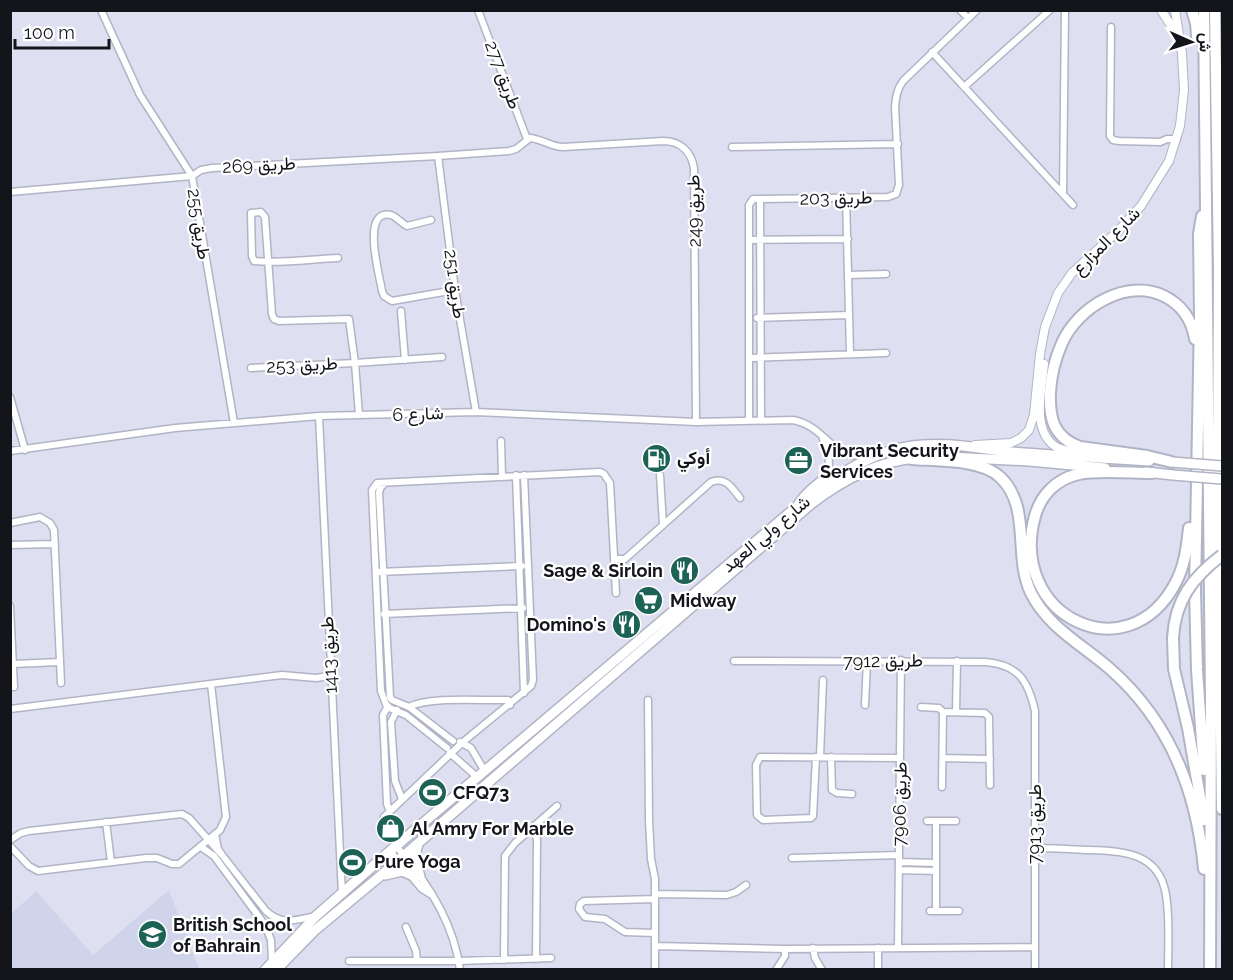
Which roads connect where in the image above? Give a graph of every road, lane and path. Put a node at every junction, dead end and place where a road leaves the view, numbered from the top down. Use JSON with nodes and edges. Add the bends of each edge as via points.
{"nodes":[{"id":1,"x":101,"y":10,"type":"edge"},
{"id":2,"x":478,"y":10,"type":"edge"},
{"id":3,"x":960,"y":10,"type":"edge"},
{"id":4,"x":976,"y":10,"type":"edge"},
{"id":5,"x":1050,"y":10,"type":"edge"},
{"id":6,"x":1065,"y":10,"type":"edge"},
{"id":7,"x":1161,"y":10,"type":"edge"},
{"id":8,"x":1175,"y":10,"type":"edge"},
{"id":9,"x":1192,"y":10,"type":"edge"},
{"id":10,"x":1204,"y":10,"type":"edge"},
{"id":11,"x":1215,"y":10,"type":"edge"},
{"id":12,"x":1222,"y":10,"type":"edge"},
{"id":13,"x":968,"y":18,"type":"junction"},
{"id":14,"x":1111,"y":27,"type":"dead end"},
{"id":15,"x":1180,"y":42,"type":"junction"},
{"id":16,"x":932,"y":52,"type":"junction"},
{"id":17,"x":1222,"y":67,"type":"edge"},
{"id":18,"x":964,"y":87,"type":"junction"},
{"id":19,"x":1204,"y":102,"type":"junction"},
{"id":20,"x":527,"y":139,"type":"junction"},
{"id":21,"x":1176,"y":143,"type":"junction"},
{"id":22,"x":898,"y":144,"type":"junction"},
{"id":23,"x":732,"y":147,"type":"dead end"},
{"id":24,"x":1222,"y":149,"type":"edge"},
{"id":25,"x":438,"y":156,"type":"junction"},
{"id":26,"x":1222,"y":160,"type":"edge"},
{"id":27,"x":192,"y":176,"type":"junction"},
{"id":28,"x":1206,"y":189,"type":"junction"},
{"id":29,"x":10,"y":192,"type":"edge"},
{"id":30,"x":1063,"y":194,"type":"junction"},
{"id":31,"x":846,"y":198,"type":"junction"},
{"id":32,"x":760,"y":199,"type":"junction"},
{"id":33,"x":1073,"y":205,"type":"dead end"},
{"id":34,"x":431,"y":220,"type":"dead end"},
{"id":35,"x":848,"y":239,"type":"junction"},
{"id":36,"x":749,"y":240,"type":"junction"},
{"id":37,"x":760,"y":240,"type":"junction"},
{"id":38,"x":338,"y":258,"type":"dead end"},
{"id":39,"x":269,"y":261,"type":"junction"},
{"id":40,"x":886,"y":274,"type":"dead end"},
{"id":41,"x":848,"y":275,"type":"junction"},
{"id":42,"x":455,"y":290,"type":"junction"},
{"id":43,"x":401,"y":311,"type":"dead end"},
{"id":44,"x":849,"y":315,"type":"junction"},
{"id":45,"x":750,"y":318,"type":"junction"},
{"id":46,"x":760,"y":318,"type":"junction"},
{"id":47,"x":1044,"y":336,"type":"junction"},
{"id":48,"x":850,"y":353,"type":"junction"},
{"id":49,"x":886,"y":353,"type":"dead end"},
{"id":50,"x":442,"y":357,"type":"dead end"},
{"id":51,"x":760,"y":357,"type":"junction"},
{"id":52,"x":750,"y":358,"type":"junction"},
{"id":53,"x":405,"y":360,"type":"junction"},
{"id":54,"x":1199,"y":362,"type":"junction"},
{"id":55,"x":355,"y":363,"type":"junction"},
{"id":56,"x":251,"y":368,"type":"dead end"},
{"id":57,"x":10,"y":397,"type":"edge"},
{"id":58,"x":476,"y":412,"type":"junction"},
{"id":59,"x":319,"y":416,"type":"junction"},
{"id":60,"x":359,"y":416,"type":"junction"},
{"id":61,"x":749,"y":421,"type":"junction"},
{"id":62,"x":761,"y":421,"type":"junction"},
{"id":63,"x":1198,"y":421,"type":"junction"},
{"id":64,"x":696,"y":422,"type":"junction"},
{"id":65,"x":234,"y":423,"type":"junction"},
{"id":66,"x":822,"y":435,"type":"junction"},
{"id":67,"x":501,"y":441,"type":"dead end"},
{"id":68,"x":960,"y":446,"type":"junction"},
{"id":69,"x":25,"y":450,"type":"junction"},
{"id":70,"x":891,"y":451,"type":"junction"},
{"id":71,"x":10,"y":452,"type":"edge"},
{"id":72,"x":1094,"y":458,"type":"junction"},
{"id":73,"x":912,"y":459,"type":"junction"},
{"id":74,"x":1172,"y":462,"type":"junction"},
{"id":75,"x":1222,"y":466,"type":"edge"},
{"id":76,"x":1152,"y":473,"type":"junction"},
{"id":77,"x":516,"y":475,"type":"junction"},
{"id":78,"x":524,"y":475,"type":"junction"},
{"id":79,"x":660,"y":475,"type":"dead end"},
{"id":80,"x":502,"y":476,"type":"junction"},
{"id":81,"x":1222,"y":479,"type":"edge"},
{"id":82,"x":385,"y":483,"type":"junction"},
{"id":83,"x":740,"y":498,"type":"dead end"},
{"id":84,"x":793,"y":510,"type":"junction"},
{"id":85,"x":10,"y":523,"type":"edge"},
{"id":86,"x":663,"y":525,"type":"junction"},
{"id":87,"x":55,"y":544,"type":"junction"},
{"id":88,"x":10,"y":545,"type":"edge"},
{"id":89,"x":1222,"y":555,"type":"edge"},
{"id":90,"x":614,"y":559,"type":"junction"},
{"id":91,"x":528,"y":565,"type":"junction"},
{"id":92,"x":519,"y":566,"type":"junction"},
{"id":93,"x":376,"y":572,"type":"junction"},
{"id":94,"x":383,"y":572,"type":"junction"},
{"id":95,"x":615,"y":593,"type":"dead end"},
{"id":96,"x":10,"y":606,"type":"edge"},
{"id":97,"x":521,"y":608,"type":"junction"},
{"id":98,"x":530,"y":608,"type":"junction"},
{"id":99,"x":381,"y":614,"type":"junction"},
{"id":100,"x":901,"y":660,"type":"junction"},
{"id":101,"x":734,"y":661,"type":"dead end"},
{"id":102,"x":867,"y":661,"type":"junction"},
{"id":103,"x":957,"y":661,"type":"junction"},
{"id":104,"x":60,"y":662,"type":"junction"},
{"id":105,"x":13,"y":664,"type":"junction"},
{"id":106,"x":330,"y":676,"type":"junction"},
{"id":107,"x":823,"y":680,"type":"dead end"},
{"id":108,"x":1025,"y":681,"type":"joint"},
{"id":109,"x":61,"y":683,"type":"dead end"},
{"id":110,"x":211,"y":684,"type":"junction"},
{"id":111,"x":14,"y":687,"type":"dead end"},
{"id":112,"x":524,"y":694,"type":"junction"},
{"id":113,"x":392,"y":700,"type":"junction"},
{"id":114,"x":648,"y":700,"type":"dead end"},
{"id":115,"x":400,"y":704,"type":"junction"},
{"id":116,"x":510,"y":705,"type":"junction"},
{"id":117,"x":866,"y":705,"type":"dead end"},
{"id":118,"x":387,"y":707,"type":"junction"},
{"id":119,"x":409,"y":707,"type":"junction"},
{"id":120,"x":921,"y":707,"type":"dead end"},
{"id":121,"x":10,"y":709,"type":"edge"},
{"id":122,"x":396,"y":711,"type":"junction"},
{"id":123,"x":943,"y":712,"type":"junction"},
{"id":124,"x":956,"y":712,"type":"junction"},
{"id":125,"x":453,"y":741,"type":"junction"},
{"id":126,"x":464,"y":742,"type":"junction"},
{"id":127,"x":449,"y":751,"type":"junction"},
{"id":128,"x":818,"y":757,"type":"junction"},
{"id":129,"x":831,"y":757,"type":"junction"},
{"id":130,"x":900,"y":758,"type":"junction"},
{"id":131,"x":942,"y":758,"type":"junction"},
{"id":132,"x":990,"y":759,"type":"junction"},
{"id":133,"x":481,"y":774,"type":"junction"},
{"id":134,"x":990,"y":784,"type":"dead end"},
{"id":135,"x":942,"y":787,"type":"dead end"},
{"id":136,"x":1222,"y":790,"type":"edge"},
{"id":137,"x":852,"y":794,"type":"dead end"},
{"id":138,"x":402,"y":799,"type":"junction"},
{"id":139,"x":557,"y":806,"type":"dead end"},
{"id":140,"x":1222,"y":809,"type":"edge"},
{"id":141,"x":390,"y":811,"type":"junction"},
{"id":142,"x":384,"y":817,"type":"dead end"},
{"id":143,"x":443,"y":821,"type":"junction"},
{"id":144,"x":927,"y":821,"type":"dead end"},
{"id":145,"x":936,"y":821,"type":"junction"},
{"id":146,"x":956,"y":821,"type":"dead end"},
{"id":147,"x":106,"y":822,"type":"junction"},
{"id":148,"x":534,"y":826,"type":"junction"},
{"id":149,"x":215,"y":834,"type":"junction"},
{"id":150,"x":10,"y":840,"type":"edge"},
{"id":151,"x":208,"y":840,"type":"junction"},
{"id":152,"x":1210,"y":842,"type":"junction"},
{"id":153,"x":418,"y":844,"type":"junction"},
{"id":154,"x":10,"y":846,"type":"edge"},
{"id":155,"x":201,"y":847,"type":"junction"},
{"id":156,"x":1035,"y":848,"type":"junction"},
{"id":157,"x":393,"y":849,"type":"junction"},
{"id":158,"x":13,"y":852,"type":"edge"},
{"id":159,"x":222,"y":855,"type":"junction"},
{"id":160,"x":401,"y":858,"type":"junction"},
{"id":161,"x":792,"y":858,"type":"dead end"},
{"id":162,"x":899,"y":859,"type":"junction"},
{"id":163,"x":111,"y":862,"type":"junction"},
{"id":164,"x":936,"y":863,"type":"junction"},
{"id":165,"x":1210,"y":863,"type":"junction"},
{"id":166,"x":899,"y":870,"type":"junction"},
{"id":167,"x":936,"y":871,"type":"junction"},
{"id":168,"x":416,"y":875,"type":"junction"},
{"id":169,"x":380,"y":877,"type":"junction"},
{"id":170,"x":746,"y":885,"type":"dead end"},
{"id":171,"x":342,"y":894,"type":"junction"},
{"id":172,"x":655,"y":897,"type":"junction"},
{"id":173,"x":266,"y":911,"type":"junction"},
{"id":174,"x":959,"y":912,"type":"dead end"},
{"id":175,"x":259,"y":916,"type":"junction"},
{"id":176,"x":316,"y":916,"type":"junction"},
{"id":177,"x":406,"y":927,"type":"dead end"},
{"id":178,"x":1209,"y":932,"type":"junction"},
{"id":179,"x":655,"y":933,"type":"junction"},
{"id":180,"x":655,"y":945,"type":"junction"},
{"id":181,"x":1035,"y":947,"type":"junction"},
{"id":182,"x":813,"y":948,"type":"junction"},
{"id":183,"x":878,"y":948,"type":"junction"},
{"id":184,"x":898,"y":948,"type":"junction"},
{"id":185,"x":785,"y":949,"type":"junction"},
{"id":186,"x":551,"y":958,"type":"dead end"},
{"id":187,"x":536,"y":959,"type":"junction"},
{"id":188,"x":504,"y":960,"type":"junction"},
{"id":189,"x":349,"y":961,"type":"dead end"},
{"id":190,"x":417,"y":961,"type":"junction"},
{"id":191,"x":459,"y":961,"type":"junction"},
{"id":192,"x":271,"y":967,"type":"edge"},
{"id":193,"x":460,"y":969,"type":"edge"},
{"id":194,"x":655,"y":969,"type":"edge"},
{"id":195,"x":776,"y":969,"type":"edge"},
{"id":196,"x":822,"y":969,"type":"edge"},
{"id":197,"x":878,"y":969,"type":"edge"},
{"id":198,"x":1035,"y":969,"type":"edge"},
{"id":199,"x":1168,"y":969,"type":"edge"},
{"id":200,"x":1210,"y":969,"type":"edge"}],
"edges":[{"from":1,"to":27,"type":"street","name":"طريق 255","via":[[140,94]]},
{"from":2,"to":20,"type":"street","name":"طريق 277"},
{"from":3,"to":13,"type":"street"},
{"from":4,"to":13,"type":"street","name":"طريق 203"},
{"from":5,"to":18,"type":"street"},
{"from":6,"to":30,"type":"street"},
{"from":7,"to":15,"type":"street","name":"شارع المزارع"},
{"from":8,"to":15,"type":"street","name":"شارع المزارع"},
{"from":9,"to":19,"type":"highway"},
{"from":10,"to":19,"type":"highway"},
{"from":11,"to":136,"type":"highway"},
{"from":12,"to":17,"type":"highway"},
{"from":13,"to":16,"type":"street","name":"طريق 203"},
{"from":14,"to":21,"type":"street","via":[[1110,136],[1116,141]]},
{"from":15,"to":21,"type":"street","name":"شارع المزارع","via":[[1184,96]]},
{"from":16,"to":18,"type":"street"},
{"from":16,"to":22,"type":"street","name":"طريق 203","via":[[899,87],[895,107]]},
{"from":17,"to":24,"type":"highway"},
{"from":18,"to":30,"type":"street"},
{"from":19,"to":28,"type":"highway"},
{"from":20,"to":25,"type":"street","via":[[512,150]]},
{"from":20,"to":64,"type":"street","name":"طريق 249","via":[[563,147],[669,141],[684,148],[691,157]]},
{"from":21,"to":47,"type":"street","name":"شارع المزارع","via":[[1141,207],[1063,285],[1050,310]]},
{"from":22,"to":23,"type":"street"},
{"from":22,"to":31,"type":"street","name":"طريق 203","via":[[896,194]]},
{"from":24,"to":26,"type":"highway"},
{"from":25,"to":27,"type":"street","name":"طريق 269","via":[[212,168]]},
{"from":25,"to":42,"type":"street","name":"طريق 251"},
{"from":27,"to":29,"type":"street","name":"طريق 269"},
{"from":27,"to":65,"type":"street","name":"طريق 255"},
{"from":28,"to":54,"type":"highway","via":[[1199,234]]},
{"from":28,"to":152,"type":"highway"},
{"from":30,"to":33,"type":"street"},
{"from":31,"to":32,"type":"street","name":"طريق 203"},
{"from":31,"to":35,"type":"street"},
{"from":32,"to":36,"type":"street","via":[[749,202]]},
{"from":32,"to":37,"type":"street"},
{"from":34,"to":42,"type":"street","via":[[407,226],[386,215],[375,222],[373,235],[382,291],[392,301]]},
{"from":35,"to":37,"type":"street"},
{"from":35,"to":41,"type":"street"},
{"from":36,"to":37,"type":"street"},
{"from":36,"to":45,"type":"street"},
{"from":37,"to":46,"type":"street"},
{"from":38,"to":39,"type":"street"},
{"from":39,"to":39,"type":"street","name":"طريق 253","via":[[256,262],[252,258],[249,216],[253,212],[266,217]]},
{"from":39,"to":55,"type":"street","name":"طريق 253","via":[[274,319],[349,319]]},
{"from":40,"to":41,"type":"street"},
{"from":41,"to":44,"type":"street"},
{"from":42,"to":58,"type":"street","name":"طريق 251"},
{"from":43,"to":53,"type":"street"},
{"from":44,"to":46,"type":"street"},
{"from":44,"to":48,"type":"street"},
{"from":45,"to":46,"type":"street"},
{"from":45,"to":52,"type":"street"},
{"from":46,"to":51,"type":"street"},
{"from":47,"to":68,"type":"street","name":"شارع المزارع","via":[[1029,430],[1011,443]]},
{"from":47,"to":72,"type":"street","name":"شارع المزارع","via":[[1042,429],[1056,447]]},
{"from":48,"to":49,"type":"street"},
{"from":48,"to":51,"type":"street"},
{"from":50,"to":53,"type":"street"},
{"from":51,"to":52,"type":"street"},
{"from":51,"to":62,"type":"street"},
{"from":52,"to":61,"type":"street"},
{"from":53,"to":55,"type":"street"},
{"from":54,"to":63,"type":"highway"},
{"from":54,"to":74,"type":"highway","via":[[1193,329],[1183,309],[1166,297],[1143,291],[1115,295],[1090,308],[1062,341],[1054,366],[1051,420],[1071,444]]},
{"from":55,"to":56,"type":"street","name":"طريق 253"},
{"from":55,"to":60,"type":"street"},
{"from":57,"to":69,"type":"street"},
{"from":58,"to":60,"type":"street","name":"شارع 6"},
{"from":58,"to":64,"type":"street","name":"شارع 6"},
{"from":59,"to":60,"type":"street","name":"شارع 6"},
{"from":59,"to":65,"type":"street","name":"شارع 6"},
{"from":59,"to":106,"type":"street","name":"طريق 1413"},
{"from":61,"to":62,"type":"street","name":"شارع 6"},
{"from":61,"to":64,"type":"street","name":"شارع 6"},
{"from":62,"to":66,"type":"street","name":"شارع 6","via":[[804,422]]},
{"from":63,"to":76,"type":"highway","via":[[1187,550],[1176,582],[1157,608],[1125,626],[1084,625],[1066,616],[1039,586],[1032,565],[1033,526],[1039,503],[1049,489],[1079,474]]},
{"from":63,"to":152,"type":"highway","via":[[1197,658]]},
{"from":65,"to":69,"type":"street","name":"شارع 6"},
{"from":66,"to":70,"type":"street","name":"شارع 6","via":[[845,455],[862,457]]},
{"from":66,"to":84,"type":"street","via":[[829,452],[828,472]]},
{"from":67,"to":80,"type":"street"},
{"from":68,"to":70,"type":"main road","name":"شارع ولي العهد","via":[[911,446]]},
{"from":68,"to":72,"type":"main road","name":"شارع ولي العهد"},
{"from":69,"to":71,"type":"street","name":"شارع 6"},
{"from":70,"to":84,"type":"main road","name":"شارع ولي العهد","via":[[825,484]]},
{"from":72,"to":74,"type":"main road","name":"شارع ولي العهد"},
{"from":73,"to":76,"type":"main road","name":"شارع ولي العهد","via":[[1029,461]]},
{"from":73,"to":143,"type":"main road","name":"شارع ولي العهد","via":[[897,460],[846,480],[811,504]]},
{"from":73,"to":178,"type":"highway","via":[[973,465],[998,475],[1010,488],[1018,507],[1023,573],[1043,612],[1110,669],[1160,726],[1193,800],[1201,840]]},
{"from":74,"to":75,"type":"main road","name":"شارع ولي العهد","bridge":true},
{"from":76,"to":81,"type":"main road","name":"شارع ولي العهد","bridge":true},
{"from":77,"to":78,"type":"street"},
{"from":77,"to":80,"type":"street"},
{"from":77,"to":92,"type":"street"},
{"from":78,"to":90,"type":"street","via":[[596,471],[604,474],[610,483]]},
{"from":78,"to":91,"type":"street"},
{"from":79,"to":86,"type":"street"},
{"from":80,"to":82,"type":"street"},
{"from":82,"to":93,"type":"street","via":[[378,483],[372,490]]},
{"from":82,"to":94,"type":"street","via":[[379,492]]},
{"from":83,"to":86,"type":"street","via":[[729,483],[716,480]]},
{"from":84,"to":133,"type":"main road","name":"شارع ولي العهد"},
{"from":85,"to":87,"type":"street","via":[[44,518],[52,526]]},
{"from":86,"to":90,"type":"street","via":[[624,559]]},
{"from":87,"to":88,"type":"street"},
{"from":87,"to":104,"type":"street"},
{"from":89,"to":165,"type":"highway","bridge":true,"via":[[1181,600],[1173,638],[1174,669]]},
{"from":90,"to":95,"type":"street"},
{"from":91,"to":92,"type":"street"},
{"from":91,"to":98,"type":"street"},
{"from":92,"to":94,"type":"street"},
{"from":92,"to":97,"type":"street"},
{"from":93,"to":94,"type":"street"},
{"from":93,"to":99,"type":"street"},
{"from":94,"to":99,"type":"street"},
{"from":96,"to":105,"type":"street"},
{"from":97,"to":98,"type":"street"},
{"from":97,"to":99,"type":"street"},
{"from":97,"to":112,"type":"street"},
{"from":98,"to":112,"type":"street","via":[[533,680]]},
{"from":99,"to":113,"type":"street"},
{"from":99,"to":118,"type":"street","via":[[381,691]]},
{"from":100,"to":102,"type":"street","name":"طريق 7912"},
{"from":100,"to":103,"type":"street","name":"طريق 7912"},
{"from":100,"to":130,"type":"street","name":"طريق 7906"},
{"from":101,"to":102,"type":"street","name":"طريق 7912"},
{"from":102,"to":117,"type":"street"},
{"from":103,"to":108,"type":"street","name":"طريق 7912","via":[[1003,663]]},
{"from":103,"to":124,"type":"street"},
{"from":104,"to":105,"type":"street"},
{"from":104,"to":109,"type":"street"},
{"from":105,"to":111,"type":"street"},
{"from":106,"to":110,"type":"street","via":[[282,675]]},
{"from":106,"to":171,"type":"street","name":"طريق 1413"},
{"from":107,"to":128,"type":"street"},
{"from":108,"to":156,"type":"street","name":"طريق 7913","via":[[1035,711]]},
{"from":110,"to":121,"type":"street"},
{"from":110,"to":149,"type":"street","via":[[226,817],[224,826]]},
{"from":112,"to":116,"type":"street"},
{"from":113,"to":115,"type":"street"},
{"from":113,"to":118,"type":"street"},
{"from":114,"to":172,"type":"street","via":[[649,820]]},
{"from":115,"to":119,"type":"street"},
{"from":115,"to":122,"type":"street"},
{"from":116,"to":119,"type":"street","via":[[508,700],[426,701]]},
{"from":116,"to":126,"type":"street"},
{"from":118,"to":122,"type":"street"},
{"from":118,"to":141,"type":"street","via":[[383,714]]},
{"from":119,"to":125,"type":"street"},
{"from":120,"to":123,"type":"street"},
{"from":122,"to":127,"type":"street"},
{"from":122,"to":138,"type":"street","via":[[391,722],[395,781]]},
{"from":123,"to":124,"type":"street"},
{"from":123,"to":131,"type":"street"},
{"from":124,"to":132,"type":"street","via":[[985,713],[989,717]]},
{"from":125,"to":126,"type":"street"},
{"from":125,"to":127,"type":"street"},
{"from":126,"to":127,"type":"street"},
{"from":126,"to":133,"type":"street","via":[[471,748]]},
{"from":127,"to":133,"type":"street"},
{"from":127,"to":138,"type":"street"},
{"from":128,"to":128,"type":"street","via":[[758,758],[759,818],[813,816]]},
{"from":128,"to":129,"type":"street"},
{"from":129,"to":130,"type":"street"},
{"from":129,"to":137,"type":"street","via":[[832,790]]},
{"from":130,"to":162,"type":"street","name":"طريق 7906"},
{"from":131,"to":132,"type":"street"},
{"from":131,"to":135,"type":"street"},
{"from":132,"to":134,"type":"street"},
{"from":133,"to":143,"type":"main road","via":[[482,779]]},
{"from":133,"to":157,"type":"main road","name":"شارع ولي العهد"},
{"from":136,"to":140,"type":"highway"},
{"from":138,"to":141,"type":"street"},
{"from":139,"to":148,"type":"street"},
{"from":141,"to":142,"type":"street"},
{"from":143,"to":153,"type":"main road","name":"شارع ولي العهد"},
{"from":144,"to":145,"type":"street"},
{"from":145,"to":146,"type":"street"},
{"from":145,"to":164,"type":"street"},
{"from":147,"to":150,"type":"street","via":[[25,832]]},
{"from":147,"to":151,"type":"street","via":[[182,814]]},
{"from":147,"to":163,"type":"street"},
{"from":148,"to":187,"type":"street"},
{"from":148,"to":188,"type":"street","via":[[506,856]]},
{"from":149,"to":151,"type":"street"},
{"from":149,"to":159,"type":"street"},
{"from":151,"to":155,"type":"street"},
{"from":151,"to":159,"type":"street"},
{"from":152,"to":165,"type":"highway"},
{"from":153,"to":160,"type":"main road","name":"شارع ولي العهد"},
{"from":153,"to":168,"type":"main road"},
{"from":154,"to":158,"type":"street"},
{"from":155,"to":163,"type":"street","via":[[174,865],[151,858]]},
{"from":155,"to":175,"type":"street","via":[[214,856]]},
{"from":156,"to":181,"type":"street","name":"طريق 7913"},
{"from":156,"to":199,"type":"street","via":[[1124,851],[1152,866],[1166,893]]},
{"from":157,"to":160,"type":"street"},
{"from":157,"to":171,"type":"main road","name":"شارع ولي العهد"},
{"from":158,"to":163,"type":"street","via":[[38,871]]},
{"from":159,"to":173,"type":"street"},
{"from":160,"to":168,"type":"street"},
{"from":160,"to":169,"type":"main road","name":"شارع ولي العهد"},
{"from":161,"to":162,"type":"street"},
{"from":162,"to":164,"type":"street"},
{"from":162,"to":166,"type":"street","name":"طريق 7906"},
{"from":164,"to":167,"type":"street"},
{"from":165,"to":178,"type":"highway"},
{"from":166,"to":167,"type":"street"},
{"from":166,"to":184,"type":"street","name":"طريق 7906"},
{"from":167,"to":174,"type":"street","via":[[933,911]]},
{"from":168,"to":169,"type":"main road","via":[[396,871]]},
{"from":168,"to":191,"type":"street","via":[[446,921]]},
{"from":169,"to":192,"type":"main road","name":"شارع ولي العهد"},
{"from":170,"to":172,"type":"street","via":[[727,895]]},
{"from":171,"to":176,"type":"main road","name":"شارع ولي العهد"},
{"from":172,"to":179,"type":"street"},
{"from":172,"to":179,"type":"street","via":[[589,900],[581,902],[579,909],[585,917],[605,919],[622,931]]},
{"from":173,"to":175,"type":"street"},
{"from":173,"to":176,"type":"street","via":[[273,918],[291,922]]},
{"from":175,"to":192,"type":"street","via":[[269,934]]},
{"from":176,"to":192,"type":"main road","name":"شارع ولي العهد"},
{"from":177,"to":190,"type":"street"},
{"from":178,"to":200,"type":"highway"},
{"from":179,"to":180,"type":"street"},
{"from":180,"to":185,"type":"street"},
{"from":180,"to":194,"type":"street"},
{"from":181,"to":184,"type":"street"},
{"from":181,"to":198,"type":"street","name":"طريق 7913"},
{"from":182,"to":183,"type":"street"},
{"from":182,"to":185,"type":"street"},
{"from":182,"to":196,"type":"street","via":[[814,958]]},
{"from":183,"to":184,"type":"street"},
{"from":183,"to":197,"type":"street"},
{"from":185,"to":195,"type":"street"},
{"from":186,"to":187,"type":"street"},
{"from":187,"to":188,"type":"street"},
{"from":188,"to":191,"type":"street"},
{"from":189,"to":190,"type":"street"},
{"from":190,"to":191,"type":"street"},
{"from":191,"to":193,"type":"street"}]}
